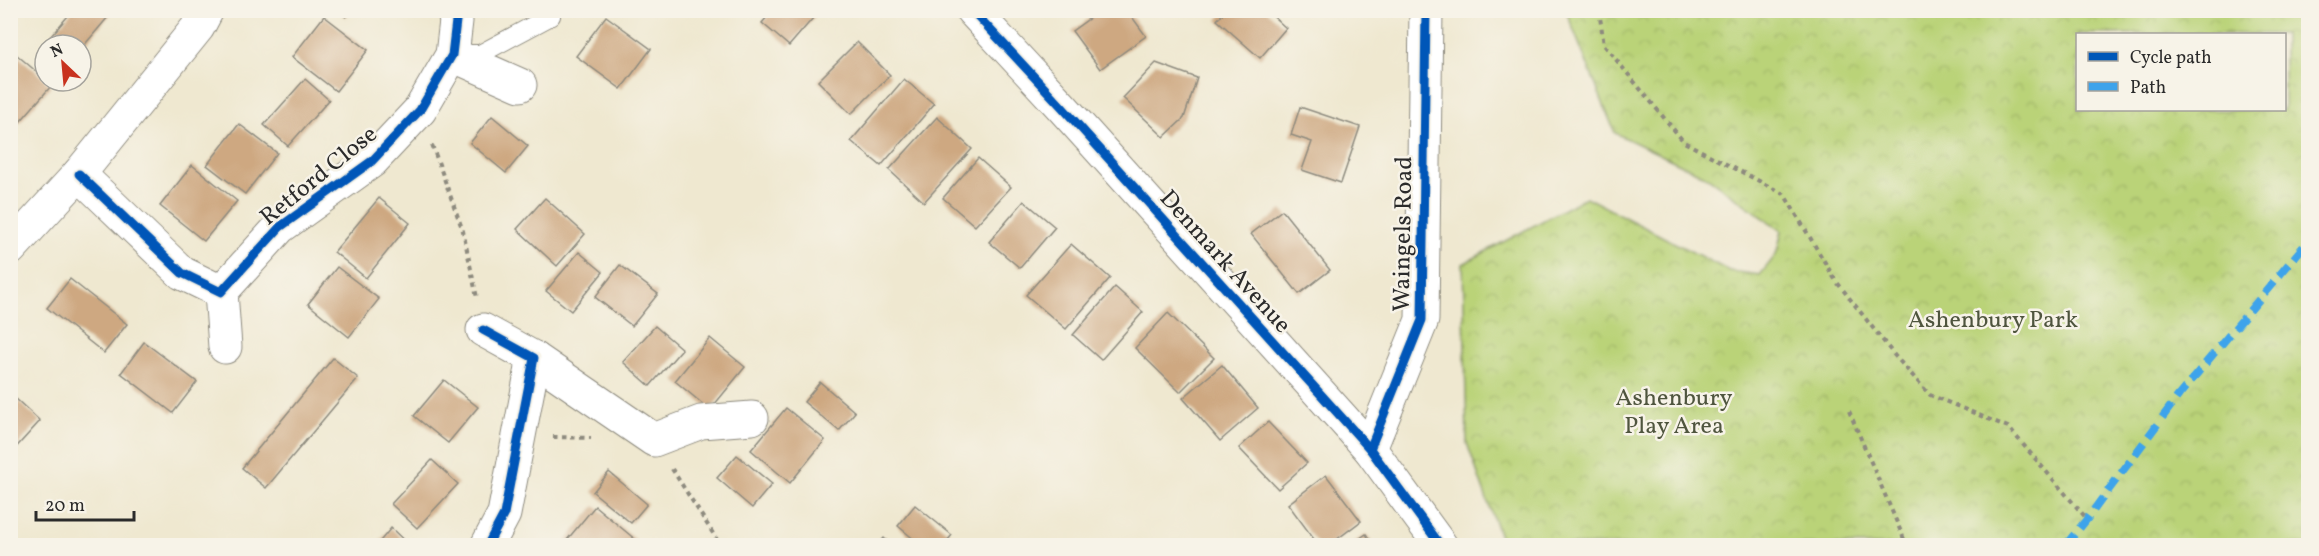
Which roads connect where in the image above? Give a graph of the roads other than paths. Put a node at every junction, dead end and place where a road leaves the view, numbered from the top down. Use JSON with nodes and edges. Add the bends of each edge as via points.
{"nodes":[{"id":1,"x":207,"y":10,"type":"edge"},
{"id":2,"x":453,"y":10,"type":"edge"},
{"id":3,"x":1426,"y":10,"type":"edge"},
{"id":4,"x":551,"y":16,"type":"dead end"},
{"id":5,"x":987,"y":16,"type":"edge"},
{"id":6,"x":452,"y":51,"type":"junction"},
{"id":7,"x":520,"y":85,"type":"dead end"},
{"id":8,"x":79,"y":174,"type":"junction"},
{"id":9,"x":10,"y":249,"type":"edge"},
{"id":10,"x":221,"y":292,"type":"junction"},
{"id":11,"x":483,"y":330,"type":"road end"},
{"id":12,"x":225,"y":347,"type":"dead end"},
{"id":13,"x":534,"y":358,"type":"junction"},
{"id":14,"x":752,"y":418,"type":"dead end"},
{"id":15,"x":1370,"y":449,"type":"junction"},
{"id":16,"x":487,"y":546,"type":"edge"},
{"id":17,"x":1441,"y":546,"type":"edge"}],
"edges":[{"from":1,"to":8,"type":"street","via":[[198,27]]},
{"from":2,"to":6,"type":"street","name":"Retford Close","via":[[456,21]]},
{"from":3,"to":15,"type":"street","name":"Waingels Road","via":[[1422,320]]},
{"from":4,"to":6,"type":"lane","via":[[480,54]]},
{"from":5,"to":15,"type":"street","name":"Denmark Avenue"},
{"from":6,"to":7,"type":"street"},
{"from":6,"to":10,"type":"street","name":"Retford Close","via":[[420,110],[372,161],[280,227]]},
{"from":8,"to":9,"type":"street"},
{"from":8,"to":10,"type":"street","via":[[182,273]]},
{"from":10,"to":12,"type":"street"},
{"from":11,"to":13,"type":"street"},
{"from":13,"to":14,"type":"street","via":[[654,440],[701,422]]},
{"from":13,"to":16,"type":"street","via":[[504,514]]},
{"from":15,"to":17,"type":"street","name":"Denmark Avenue"}]}
